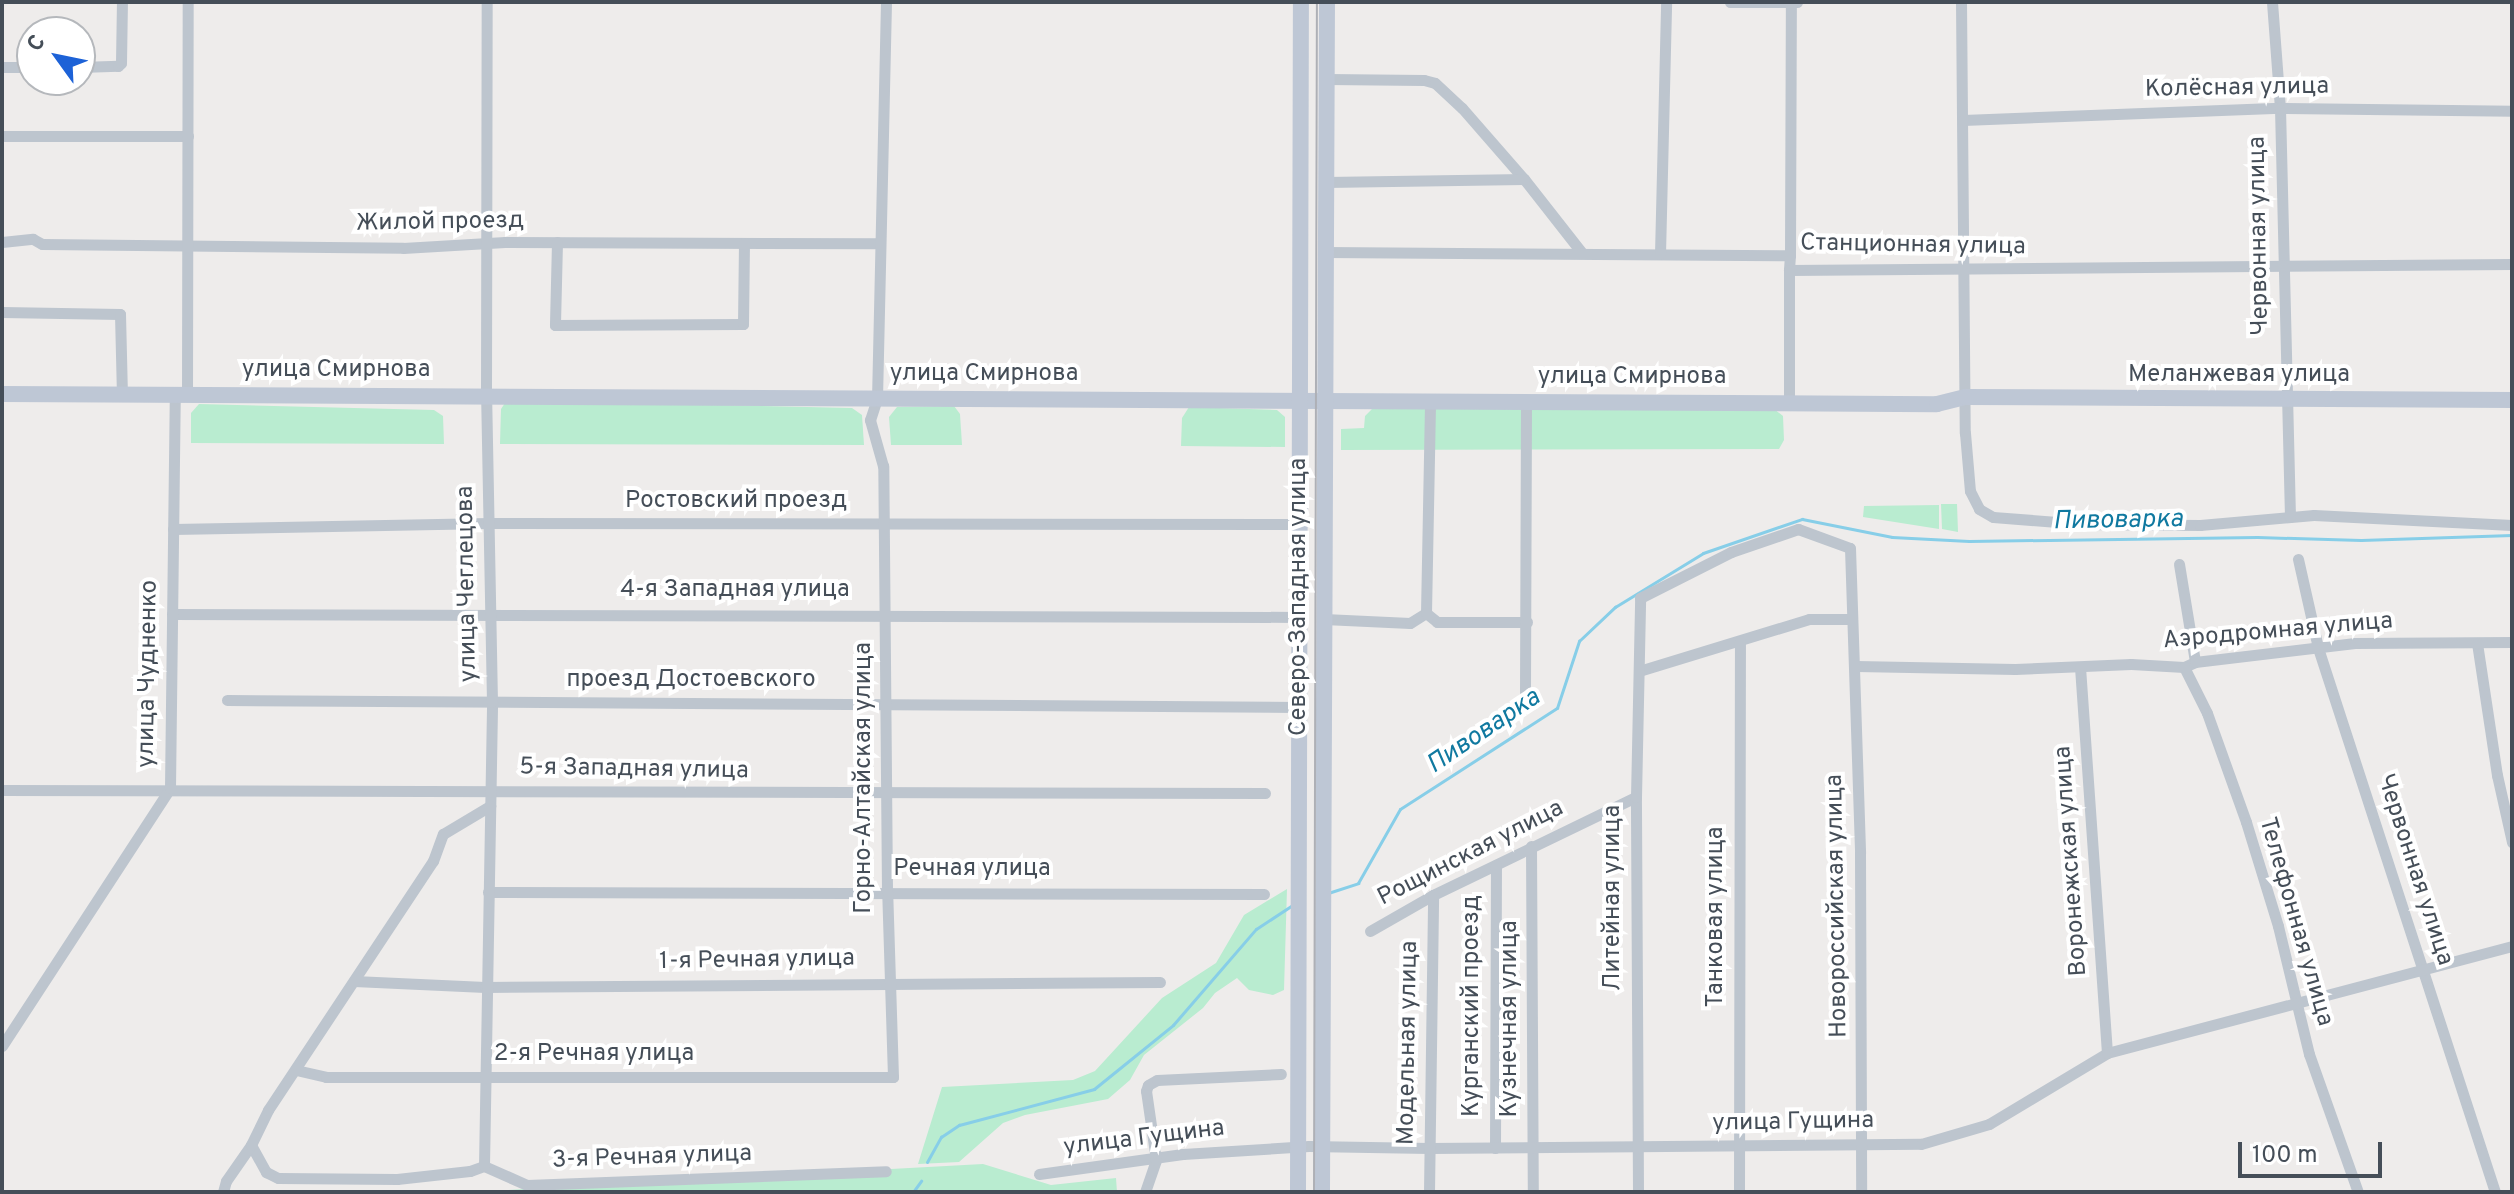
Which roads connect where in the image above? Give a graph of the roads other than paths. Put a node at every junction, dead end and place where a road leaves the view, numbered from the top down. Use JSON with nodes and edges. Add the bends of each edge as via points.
{"nodes":[{"id":1,"x":122,"y":2,"type":"edge"},
{"id":2,"x":188,"y":2,"type":"edge"},
{"id":3,"x":487,"y":2,"type":"edge"},
{"id":4,"x":886,"y":2,"type":"edge"},
{"id":5,"x":1301,"y":2,"type":"edge"},
{"id":6,"x":1327,"y":2,"type":"edge"},
{"id":7,"x":1666,"y":2,"type":"edge"},
{"id":8,"x":1730,"y":2,"type":"edge"},
{"id":9,"x":1791,"y":2,"type":"edge"},
{"id":10,"x":1797,"y":2,"type":"edge"},
{"id":11,"x":1961,"y":2,"type":"edge"},
{"id":12,"x":2272,"y":2,"type":"edge"},
{"id":13,"x":96,"y":67,"type":"edge"},
{"id":14,"x":1327,"y":79,"type":"junction"},
{"id":15,"x":2280,"y":108,"type":"junction"},
{"id":16,"x":2512,"y":111,"type":"edge"},
{"id":17,"x":1963,"y":120,"type":"junction"},
{"id":18,"x":2,"y":136,"type":"edge"},
{"id":19,"x":188,"y":136,"type":"junction"},
{"id":20,"x":1524,"y":179,"type":"junction"},
{"id":21,"x":1326,"y":182,"type":"junction"},
{"id":22,"x":2,"y":242,"type":"edge"},
{"id":23,"x":557,"y":242,"type":"junction"},
{"id":24,"x":489,"y":243,"type":"junction"},
{"id":25,"x":744,"y":243,"type":"junction"},
{"id":26,"x":880,"y":243,"type":"junction"},
{"id":27,"x":185,"y":245,"type":"junction"},
{"id":28,"x":1325,"y":252,"type":"junction"},
{"id":29,"x":1582,"y":253,"type":"junction"},
{"id":30,"x":1660,"y":254,"type":"junction"},
{"id":31,"x":1790,"y":255,"type":"junction"},
{"id":32,"x":2282,"y":264,"type":"junction"},
{"id":33,"x":2512,"y":264,"type":"edge"},
{"id":34,"x":1789,"y":270,"type":"junction"},
{"id":35,"x":1965,"y":270,"type":"junction"},
{"id":36,"x":2,"y":312,"type":"edge"},
{"id":37,"x":2,"y":394,"type":"edge"},
{"id":38,"x":486,"y":394,"type":"junction"},
{"id":39,"x":122,"y":395,"type":"junction"},
{"id":40,"x":181,"y":396,"type":"junction"},
{"id":41,"x":1966,"y":397,"type":"junction"},
{"id":42,"x":877,"y":399,"type":"junction"},
{"id":43,"x":1325,"y":399,"type":"junction"},
{"id":44,"x":1299,"y":400,"type":"junction"},
{"id":45,"x":2512,"y":400,"type":"edge"},
{"id":46,"x":1430,"y":401,"type":"junction"},
{"id":47,"x":2287,"y":401,"type":"junction"},
{"id":48,"x":1526,"y":402,"type":"junction"},
{"id":49,"x":1789,"y":402,"type":"junction"},
{"id":50,"x":2290,"y":517,"type":"junction"},
{"id":51,"x":490,"y":523,"type":"junction"},
{"id":52,"x":1299,"y":524,"type":"junction"},
{"id":53,"x":882,"y":525,"type":"junction"},
{"id":54,"x":2512,"y":525,"type":"edge"},
{"id":55,"x":173,"y":529,"type":"junction"},
{"id":56,"x":2298,"y":559,"type":"dead end"},
{"id":57,"x":2179,"y":564,"type":"dead end"},
{"id":58,"x":491,"y":613,"type":"junction"},
{"id":59,"x":886,"y":613,"type":"junction"},
{"id":60,"x":1426,"y":613,"type":"junction"},
{"id":61,"x":172,"y":614,"type":"junction"},
{"id":62,"x":1298,"y":617,"type":"junction"},
{"id":63,"x":1324,"y":619,"type":"junction"},
{"id":64,"x":1851,"y":619,"type":"junction"},
{"id":65,"x":1527,"y":622,"type":"junction"},
{"id":66,"x":1740,"y":641,"type":"junction"},
{"id":67,"x":2512,"y":642,"type":"edge"},
{"id":68,"x":2477,"y":643,"type":"junction"},
{"id":69,"x":2318,"y":648,"type":"junction"},
{"id":70,"x":2190,"y":664,"type":"junction"},
{"id":71,"x":1856,"y":666,"type":"junction"},
{"id":72,"x":2080,"y":667,"type":"junction"},
{"id":73,"x":1639,"y":671,"type":"junction"},
{"id":74,"x":1525,"y":692,"type":"dead end"},
{"id":75,"x":227,"y":700,"type":"dead end"},
{"id":76,"x":492,"y":702,"type":"junction"},
{"id":77,"x":886,"y":705,"type":"junction"},
{"id":78,"x":1298,"y":707,"type":"junction"},
{"id":79,"x":170,"y":788,"type":"junction"},
{"id":80,"x":2,"y":790,"type":"edge"},
{"id":81,"x":489,"y":790,"type":"junction"},
{"id":82,"x":1265,"y":793,"type":"dead end"},
{"id":83,"x":886,"y":794,"type":"junction"},
{"id":84,"x":1636,"y":797,"type":"junction"},
{"id":85,"x":490,"y":806,"type":"junction"},
{"id":86,"x":2512,"y":842,"type":"edge"},
{"id":87,"x":1531,"y":846,"type":"junction"},
{"id":88,"x":1496,"y":865,"type":"junction"},
{"id":89,"x":887,"y":891,"type":"junction"},
{"id":90,"x":488,"y":892,"type":"junction"},
{"id":91,"x":1264,"y":894,"type":"dead end"},
{"id":92,"x":1433,"y":895,"type":"junction"},
{"id":93,"x":1370,"y":931,"type":"dead end"},
{"id":94,"x":2512,"y":946,"type":"edge"},
{"id":95,"x":2423,"y":971,"type":"junction"},
{"id":96,"x":354,"y":981,"type":"junction"},
{"id":97,"x":891,"y":982,"type":"junction"},
{"id":98,"x":1160,"y":982,"type":"dead end"},
{"id":99,"x":485,"y":987,"type":"junction"},
{"id":100,"x":2295,"y":1004,"type":"junction"},
{"id":101,"x":2,"y":1046,"type":"edge"},
{"id":102,"x":2107,"y":1053,"type":"junction"},
{"id":103,"x":296,"y":1070,"type":"junction"},
{"id":104,"x":1281,"y":1074,"type":"dead end"},
{"id":105,"x":485,"y":1076,"type":"junction"},
{"id":106,"x":893,"y":1077,"type":"joint"},
{"id":107,"x":251,"y":1145,"type":"junction"},
{"id":108,"x":1860,"y":1145,"type":"junction"},
{"id":109,"x":1322,"y":1146,"type":"junction"},
{"id":110,"x":1738,"y":1146,"type":"junction"},
{"id":111,"x":1533,"y":1147,"type":"junction"},
{"id":112,"x":1637,"y":1147,"type":"junction"},
{"id":113,"x":1297,"y":1148,"type":"junction"},
{"id":114,"x":1429,"y":1148,"type":"junction"},
{"id":115,"x":1495,"y":1148,"type":"junction"},
{"id":116,"x":1156,"y":1160,"type":"junction"},
{"id":117,"x":484,"y":1166,"type":"junction"},
{"id":118,"x":886,"y":1171,"type":"dead end"},
{"id":119,"x":1039,"y":1174,"type":"dead end"},
{"id":120,"x":223,"y":1192,"type":"edge"},
{"id":121,"x":1145,"y":1192,"type":"edge"},
{"id":122,"x":1298,"y":1192,"type":"edge"},
{"id":123,"x":1322,"y":1192,"type":"edge"},
{"id":124,"x":1429,"y":1192,"type":"edge"},
{"id":125,"x":1533,"y":1192,"type":"edge"},
{"id":126,"x":1638,"y":1192,"type":"edge"},
{"id":127,"x":1739,"y":1192,"type":"edge"},
{"id":128,"x":1861,"y":1192,"type":"edge"},
{"id":129,"x":2358,"y":1192,"type":"edge"},
{"id":130,"x":2495,"y":1192,"type":"edge"}],
"edges":[{"from":1,"to":13,"type":"street","via":[[121,63]]},
{"from":2,"to":19,"type":"street","name":"улица Чудненко"},
{"from":3,"to":24,"type":"street","name":"улица Чеглецова"},
{"from":4,"to":26,"type":"street","name":"Горно-Алтайская улица"},
{"from":5,"to":44,"type":"street","name":"Северо-Западная улица"},
{"from":6,"to":14,"type":"street","name":"Северо-Западная улица"},
{"from":7,"to":30,"type":"street"},
{"from":8,"to":9,"type":"street"},
{"from":9,"to":10,"type":"street"},
{"from":9,"to":31,"type":"street"},
{"from":11,"to":17,"type":"street"},
{"from":12,"to":15,"type":"street","name":"Червонная улица"},
{"from":14,"to":20,"type":"street","via":[[1435,83]]},
{"from":14,"to":21,"type":"street","name":"Северо-Западная улица"},
{"from":15,"to":16,"type":"street","name":"Колёсная улица"},
{"from":15,"to":17,"type":"street","name":"Колёсная улица"},
{"from":15,"to":32,"type":"street","name":"Червонная улица"},
{"from":17,"to":35,"type":"street"},
{"from":18,"to":19,"type":"street"},
{"from":19,"to":27,"type":"street","name":"улица Чудненко"},
{"from":20,"to":21,"type":"street"},
{"from":20,"to":29,"type":"street"},
{"from":21,"to":28,"type":"street","name":"Северо-Западная улица"},
{"from":22,"to":27,"type":"street","name":"Жилой проезд"},
{"from":23,"to":24,"type":"street","name":"Жилой проезд"},
{"from":23,"to":25,"type":"street","name":"Жилой проезд"},
{"from":23,"to":25,"type":"street","via":[[555,325],[743,324]]},
{"from":24,"to":27,"type":"street","name":"Жилой проезд","via":[[403,248]]},
{"from":24,"to":38,"type":"street","name":"улица Чеглецова"},
{"from":25,"to":26,"type":"street","name":"Жилой проезд"},
{"from":26,"to":42,"type":"street","name":"Горно-Алтайская улица"},
{"from":27,"to":40,"type":"street","name":"улица Чудненко"},
{"from":28,"to":29,"type":"street","name":"Станционная улица"},
{"from":28,"to":43,"type":"street","name":"Северо-Западная улица"},
{"from":29,"to":30,"type":"street","name":"Станционная улица"},
{"from":30,"to":31,"type":"street","name":"Станционная улица"},
{"from":31,"to":34,"type":"street","name":"Станционная улица"},
{"from":32,"to":33,"type":"street","name":"Станционная улица"},
{"from":32,"to":35,"type":"street","name":"Станционная улица"},
{"from":32,"to":47,"type":"street","name":"Червонная улица"},
{"from":34,"to":35,"type":"street","name":"Станционная улица"},
{"from":34,"to":49,"type":"street"},
{"from":35,"to":41,"type":"street"},
{"from":36,"to":39,"type":"street","via":[[120,314]]},
{"from":37,"to":39,"type":"street","name":"улица Смирнова"},
{"from":38,"to":40,"type":"street","name":"улица Смирнова"},
{"from":38,"to":42,"type":"street","name":"улица Смирнова"},
{"from":38,"to":51,"type":"street","name":"улица Чеглецова"},
{"from":39,"to":40,"type":"street","name":"улица Смирнова"},
{"from":40,"to":55,"type":"street","name":"улица Чудненко"},
{"from":41,"to":47,"type":"street","name":"Меланжевая улица"},
{"from":41,"to":49,"type":"street","name":"улица Смирнова","via":[[1937,404]]},
{"from":41,"to":50,"type":"street","via":[[1970,491],[1979,509],[1993,517],[2200,525]]},
{"from":42,"to":44,"type":"street","name":"улица Смирнова"},
{"from":42,"to":53,"type":"street","name":"Горно-Алтайская улица","via":[[870,420],[883,466]]},
{"from":43,"to":44,"type":"street","name":"улица Смирнова"},
{"from":43,"to":46,"type":"street","name":"улица Смирнова"},
{"from":43,"to":63,"type":"street","name":"Северо-Западная улица"},
{"from":44,"to":52,"type":"street","name":"Северо-Западная улица"},
{"from":45,"to":47,"type":"street","name":"Меланжевая улица"},
{"from":46,"to":48,"type":"street","name":"улица Смирнова"},
{"from":46,"to":60,"type":"street"},
{"from":47,"to":50,"type":"street","name":"Червонная улица"},
{"from":48,"to":49,"type":"street","name":"улица Смирнова"},
{"from":48,"to":65,"type":"street"},
{"from":50,"to":54,"type":"street"},
{"from":51,"to":53,"type":"street","name":"Ростовский проезд"},
{"from":51,"to":55,"type":"street","name":"Ростовский проезд"},
{"from":51,"to":58,"type":"street","name":"улица Чеглецова"},
{"from":52,"to":53,"type":"street","name":"Ростовский проезд"},
{"from":52,"to":62,"type":"street","name":"Северо-Западная улица"},
{"from":53,"to":59,"type":"street","name":"Горно-Алтайская улица"},
{"from":55,"to":61,"type":"street","name":"улица Чудненко"},
{"from":56,"to":69,"type":"street","name":"Червонная улица"},
{"from":57,"to":70,"type":"street","name":"Телефонная улица"},
{"from":58,"to":59,"type":"street","name":"4-я Западная улица"},
{"from":58,"to":61,"type":"street","name":"4-я Западная улица"},
{"from":58,"to":76,"type":"street","name":"улица Чеглецова"},
{"from":59,"to":62,"type":"street","name":"4-я Западная улица"},
{"from":59,"to":77,"type":"street","name":"Горно-Алтайская улица"},
{"from":60,"to":63,"type":"street","via":[[1410,623]]},
{"from":60,"to":65,"type":"street","via":[[1437,622]]},
{"from":61,"to":79,"type":"street","name":"улица Чудненко"},
{"from":62,"to":78,"type":"street","name":"Северо-Западная улица"},
{"from":63,"to":109,"type":"street","name":"Северо-Западная улица"},
{"from":64,"to":66,"type":"street","via":[[1809,619]]},
{"from":64,"to":71,"type":"street","name":"Новороссийская улица"},
{"from":64,"to":73,"type":"street","name":"Литейная улица","via":[[1850,548],[1798,529],[1731,552],[1640,598]]},
{"from":65,"to":74,"type":"street"},
{"from":66,"to":73,"type":"street"},
{"from":66,"to":110,"type":"street","name":"Танковая улица"},
{"from":67,"to":68,"type":"street","name":"Аэродромная улица"},
{"from":68,"to":69,"type":"street","name":"Аэродромная улица"},
{"from":68,"to":86,"type":"street"},
{"from":69,"to":70,"type":"street","name":"Аэродромная улица"},
{"from":69,"to":95,"type":"street","name":"Червонная улица"},
{"from":70,"to":72,"type":"street","name":"Аэродромная улица"},
{"from":70,"to":100,"type":"street","name":"Телефонная улица","via":[[2246,822]]},
{"from":71,"to":72,"type":"street","name":"Аэродромная улица"},
{"from":71,"to":108,"type":"street","name":"Новороссийская улица"},
{"from":72,"to":102,"type":"street","name":"Воронежская улица"},
{"from":73,"to":84,"type":"street","name":"Литейная улица"},
{"from":75,"to":76,"type":"street","name":"проезд Достоевского"},
{"from":76,"to":77,"type":"street","name":"проезд Достоевского"},
{"from":76,"to":81,"type":"street","name":"улица Чеглецова"},
{"from":77,"to":78,"type":"street","name":"проезд Достоевского"},
{"from":77,"to":83,"type":"street","name":"Горно-Алтайская улица"},
{"from":78,"to":113,"type":"street","name":"Северо-Западная улица"},
{"from":79,"to":80,"type":"street","name":"5-я Западная улица"},
{"from":79,"to":81,"type":"street","name":"5-я Западная улица"},
{"from":79,"to":101,"type":"street","name":"улица Чудненко"},
{"from":81,"to":83,"type":"street","name":"5-я Западная улица"},
{"from":81,"to":85,"type":"street","name":"улица Чеглецова"},
{"from":82,"to":83,"type":"street","name":"5-я Западная улица"},
{"from":83,"to":89,"type":"street","name":"Горно-Алтайская улица"},
{"from":84,"to":87,"type":"street","name":"Рощинская улица"},
{"from":84,"to":112,"type":"street","name":"Литейная улица"},
{"from":85,"to":90,"type":"street","name":"улица Чеглецова"},
{"from":85,"to":96,"type":"street","via":[[443,834],[433,861]]},
{"from":87,"to":88,"type":"street","name":"Рощинская улица"},
{"from":87,"to":111,"type":"street","name":"Кузнечная улица"},
{"from":88,"to":92,"type":"street","name":"Рощинская улица"},
{"from":88,"to":115,"type":"street","name":"Курганский проезд"},
{"from":89,"to":90,"type":"street","name":"Речная улица"},
{"from":89,"to":91,"type":"street","name":"Речная улица"},
{"from":89,"to":97,"type":"street","name":"Горно-Алтайская улица"},
{"from":90,"to":99,"type":"street","name":"улица Чеглецова"},
{"from":92,"to":93,"type":"street","name":"Рощинская улица"},
{"from":92,"to":114,"type":"street","name":"Модельная улица"},
{"from":94,"to":95,"type":"street","name":"улица Гущина"},
{"from":95,"to":100,"type":"street","name":"улица Гущина"},
{"from":95,"to":130,"type":"street","name":"Червонная улица"},
{"from":96,"to":99,"type":"street","name":"1-я Речная улица"},
{"from":96,"to":103,"type":"street"},
{"from":97,"to":98,"type":"street","name":"1-я Речная улица"},
{"from":97,"to":99,"type":"street","name":"1-я Речная улица"},
{"from":97,"to":106,"type":"street","name":"Горно-Алтайская улица"},
{"from":99,"to":105,"type":"street","name":"улица Чеглецова"},
{"from":100,"to":102,"type":"street","name":"улица Гущина"},
{"from":100,"to":129,"type":"street","name":"Телефонная улица"},
{"from":102,"to":108,"type":"street","name":"улица Гущина","via":[[1974,1131],[1921,1144]]},
{"from":103,"to":105,"type":"street","name":"2-я Речная улица","via":[[326,1077]]},
{"from":103,"to":107,"type":"street"},
{"from":104,"to":116,"type":"street","via":[[1157,1080],[1148,1085]]},
{"from":105,"to":106,"type":"street","name":"2-я Речная улица"},
{"from":105,"to":117,"type":"street","name":"улица Чеглецова"},
{"from":107,"to":117,"type":"street","via":[[266,1172],[278,1178],[397,1179]]},
{"from":107,"to":120,"type":"street"},
{"from":108,"to":110,"type":"street","name":"улица Гущина"},
{"from":108,"to":128,"type":"street","name":"Новороссийская улица"},
{"from":109,"to":113,"type":"street","name":"улица Гущина"},
{"from":109,"to":114,"type":"street","name":"улица Гущина"},
{"from":109,"to":123,"type":"street","name":"Северо-Западная улица"},
{"from":110,"to":112,"type":"street","name":"улица Гущина"},
{"from":110,"to":127,"type":"street","name":"Танковая улица"},
{"from":111,"to":112,"type":"street","name":"улица Гущина"},
{"from":111,"to":115,"type":"street","name":"улица Гущина"},
{"from":111,"to":125,"type":"street","name":"Кузнечная улица"},
{"from":112,"to":126,"type":"street","name":"Литейная улица"},
{"from":113,"to":116,"type":"street","name":"улица Гущина"},
{"from":113,"to":122,"type":"street","name":"Северо-Западная улица"},
{"from":114,"to":115,"type":"street","name":"улица Гущина"},
{"from":114,"to":124,"type":"street","name":"Модельная улица"},
{"from":116,"to":119,"type":"street","name":"улица Гущина"},
{"from":116,"to":121,"type":"street"},
{"from":117,"to":118,"type":"street","name":"3-я Речная улица","via":[[527,1185]]}]}
